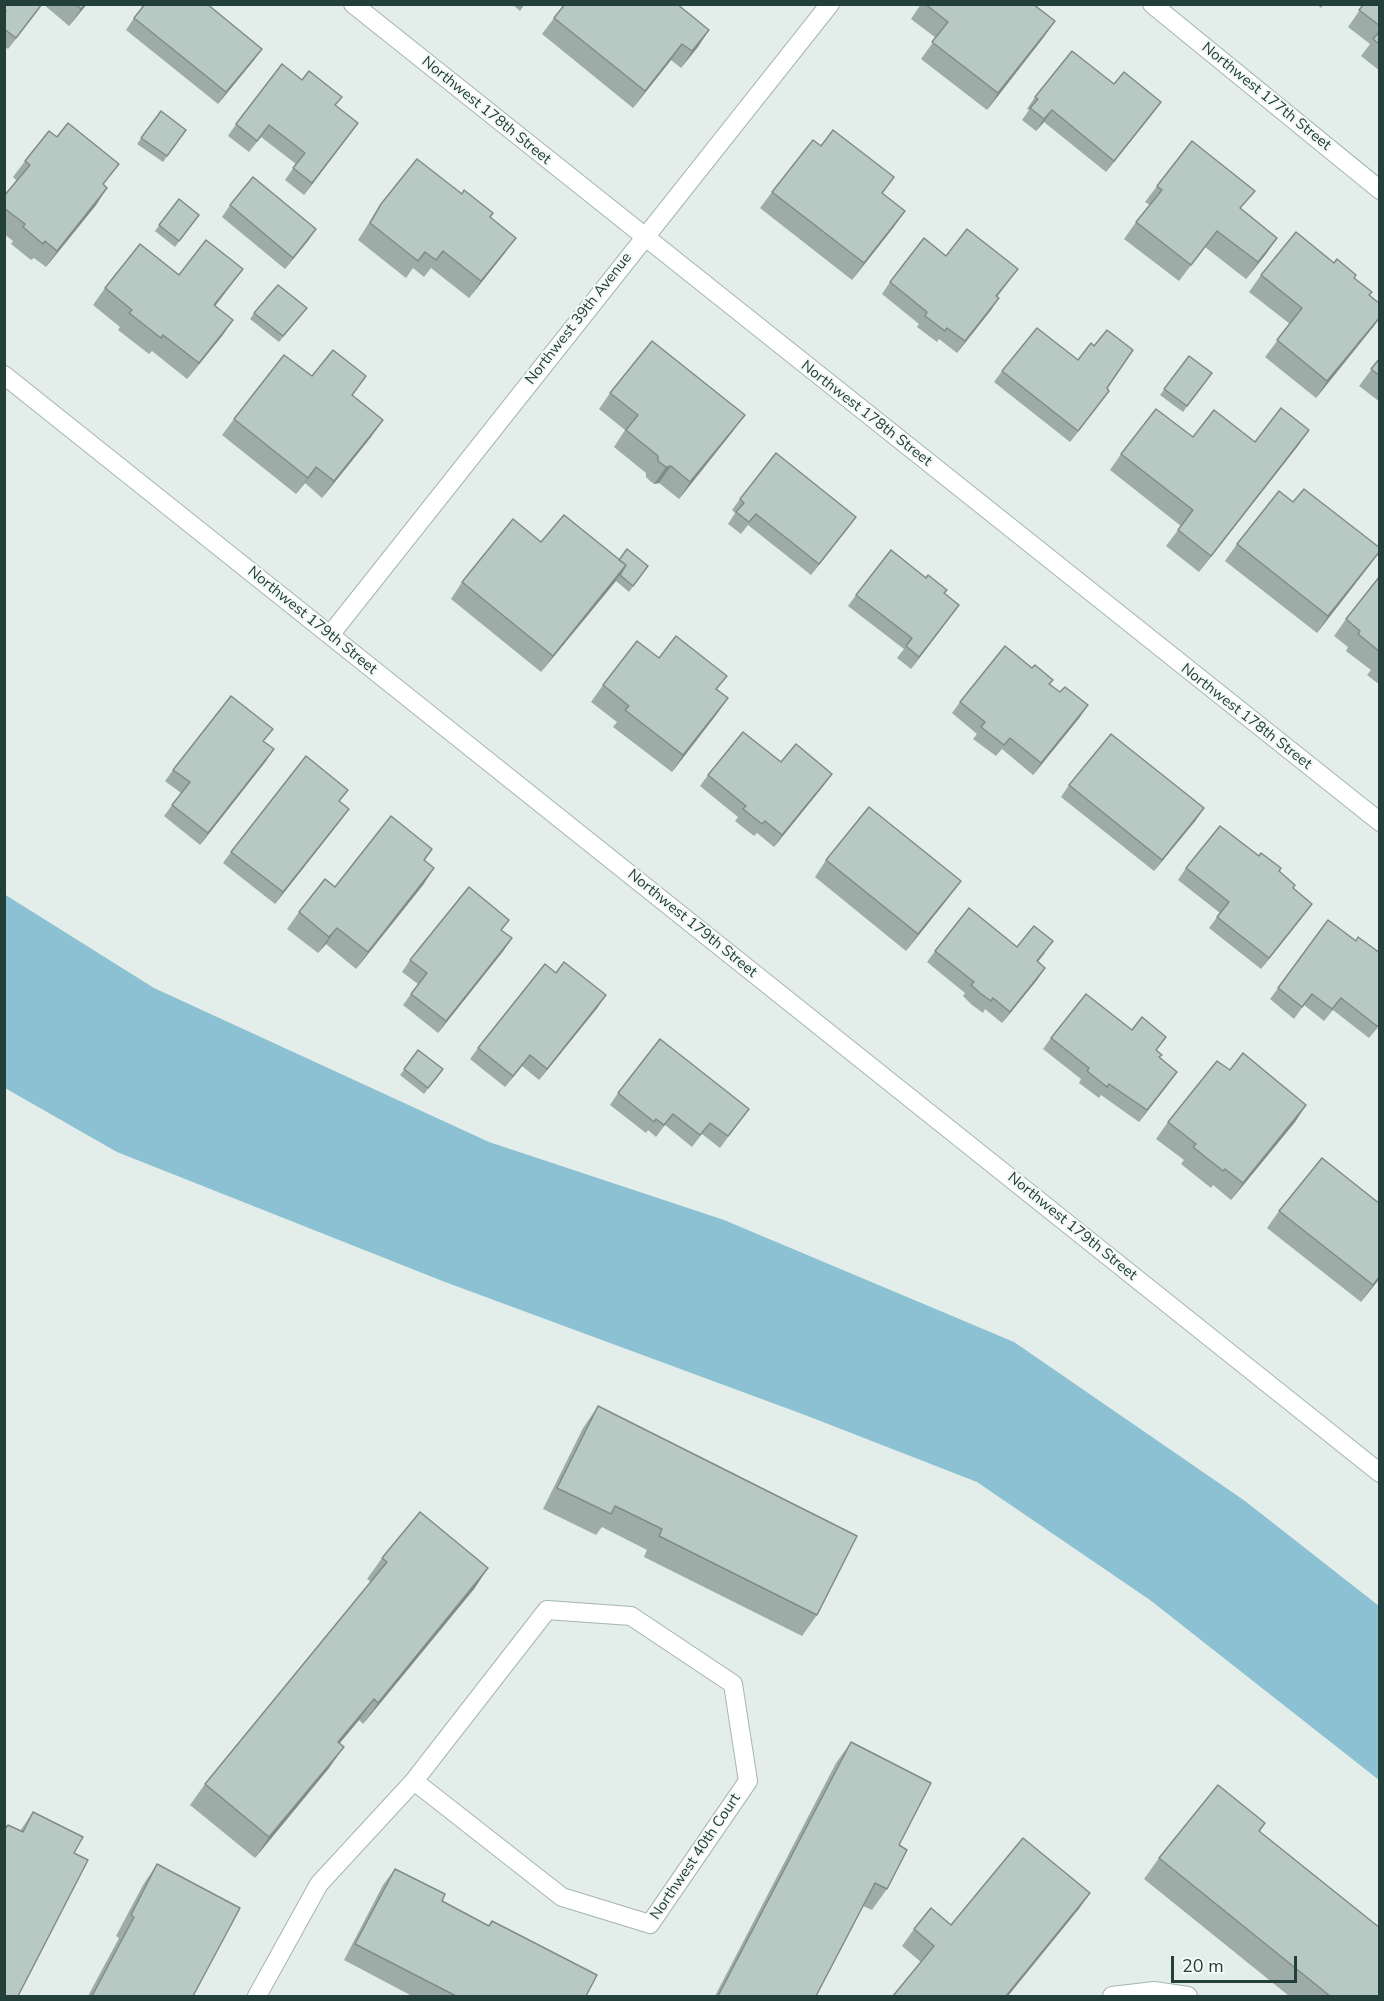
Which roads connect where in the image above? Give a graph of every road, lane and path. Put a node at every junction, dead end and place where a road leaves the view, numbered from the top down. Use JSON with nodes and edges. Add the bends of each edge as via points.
{"nodes":[{"id":1,"x":353,"y":4,"type":"edge"},
{"id":2,"x":830,"y":4,"type":"edge"},
{"id":3,"x":1152,"y":4,"type":"edge"},
{"id":4,"x":1380,"y":190,"type":"edge"},
{"id":5,"x":644,"y":238,"type":"junction"},
{"id":6,"x":4,"y":375,"type":"edge"},
{"id":7,"x":330,"y":635,"type":"junction"},
{"id":8,"x":1380,"y":822,"type":"edge"},
{"id":9,"x":1380,"y":1473,"type":"edge"},
{"id":10,"x":414,"y":1781,"type":"junction"},
{"id":11,"x":257,"y":1996,"type":"edge"},
{"id":12,"x":1112,"y":1996,"type":"edge"},
{"id":13,"x":1188,"y":1996,"type":"edge"}],
"edges":[{"from":1,"to":5,"type":"street","name":"Northwest 178th Street"},
{"from":2,"to":5,"type":"street","name":"Northwest 39th Avenue"},
{"from":3,"to":4,"type":"street","name":"Northwest 177th Street"},
{"from":5,"to":7,"type":"street","name":"Northwest 39th Avenue"},
{"from":5,"to":8,"type":"street","name":"Northwest 178th Street"},
{"from":6,"to":7,"type":"street","name":"Northwest 179th Street"},
{"from":7,"to":9,"type":"street","name":"Northwest 179th Street"},
{"from":10,"to":10,"type":"street","name":"Northwest 40th Court","via":[[547,1610],[631,1616],[734,1684],[748,1781],[650,1924],[562,1898]]},
{"from":10,"to":11,"type":"street","name":"Northwest 40th Court","via":[[319,1884]]},
{"from":12,"to":13,"type":"street","via":[[1154,1991]]}]}
